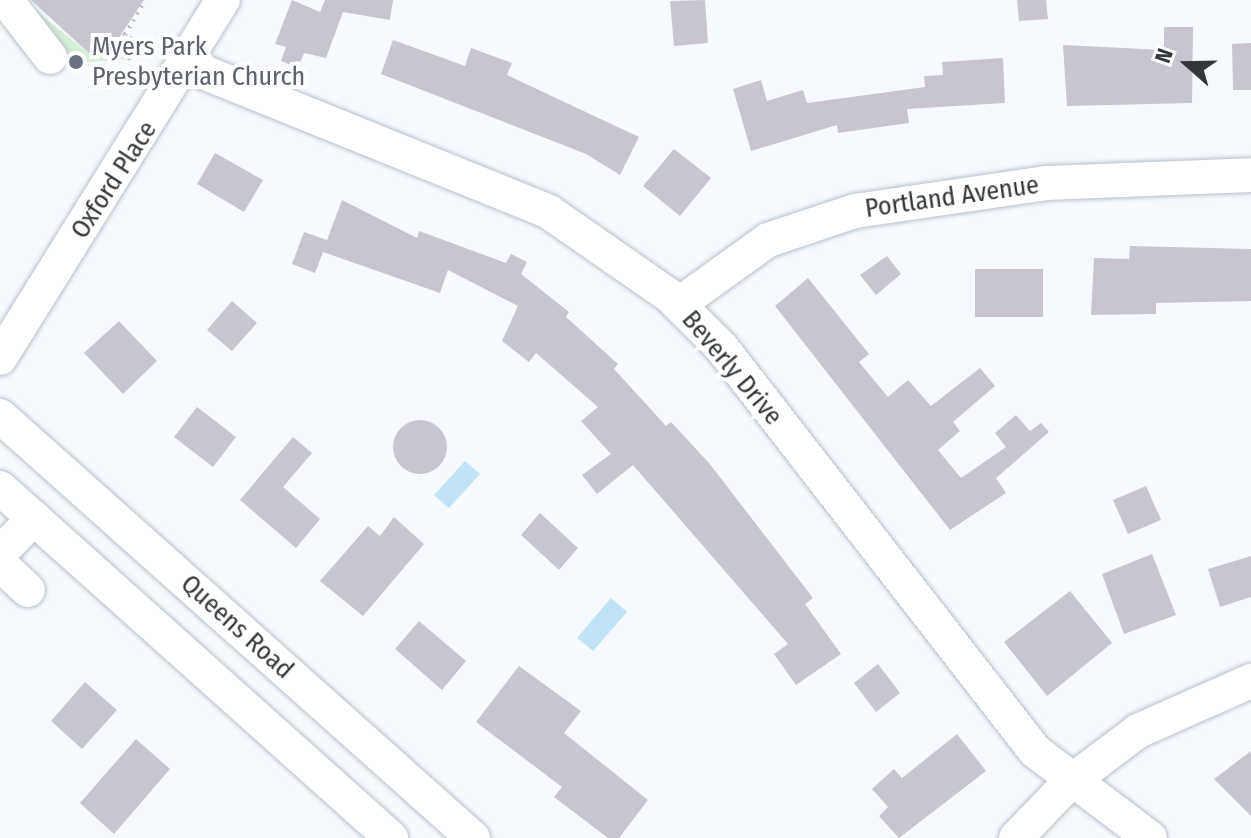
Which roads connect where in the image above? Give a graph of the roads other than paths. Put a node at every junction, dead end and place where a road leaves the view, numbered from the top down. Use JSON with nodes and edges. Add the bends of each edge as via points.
{"nodes":[{"id":1,"x":6,"y":0,"type":"edge"},
{"id":2,"x":223,"y":0,"type":"edge"},
{"id":3,"x":50,"y":57,"type":"dead end"},
{"id":4,"x":186,"y":65,"type":"junction"},
{"id":5,"x":1251,"y":175,"type":"edge"},
{"id":6,"x":679,"y":304,"type":"junction"},
{"id":7,"x":0,"y":358,"type":"edge"},
{"id":8,"x":0,"y":416,"type":"edge"},
{"id":9,"x":0,"y":488,"type":"edge"},
{"id":10,"x":34,"y":518,"type":"junction"},
{"id":11,"x":0,"y":553,"type":"edge"},
{"id":12,"x":0,"y":564,"type":"edge"},
{"id":13,"x":28,"y":590,"type":"dead end"},
{"id":14,"x":1251,"y":681,"type":"edge"},
{"id":15,"x":358,"y":736,"type":"junction"},
{"id":16,"x":321,"y":776,"type":"junction"},
{"id":17,"x":1069,"y":783,"type":"junction"},
{"id":18,"x":391,"y":838,"type":"edge"},
{"id":19,"x":473,"y":838,"type":"edge"},
{"id":20,"x":1016,"y":838,"type":"edge"},
{"id":21,"x":1150,"y":838,"type":"edge"}],
"edges":[{"from":1,"to":3,"type":"street"},
{"from":2,"to":4,"type":"street","name":"Oxford Place"},
{"from":4,"to":6,"type":"street","name":"Beverly Drive","via":[[549,212]]},
{"from":4,"to":7,"type":"street","name":"Oxford Place"},
{"from":5,"to":6,"type":"street","name":"Portland Avenue","via":[[1046,183],[855,211],[768,240]]},
{"from":6,"to":17,"type":"street","name":"Beverly Drive","via":[[722,348],[1035,751]]},
{"from":8,"to":15,"type":"street","name":"Queens Road"},
{"from":9,"to":10,"type":"street","name":"Queens Road"},
{"from":10,"to":11,"type":"street"},
{"from":10,"to":16,"type":"street","name":"Queens Road"},
{"from":12,"to":13,"type":"street"},
{"from":14,"to":17,"type":"street","via":[[1138,731]]},
{"from":15,"to":16,"type":"street"},
{"from":15,"to":19,"type":"street","name":"Queens Road"},
{"from":16,"to":18,"type":"street","name":"Queens Road"},
{"from":17,"to":20,"type":"street"},
{"from":17,"to":21,"type":"street","name":"Beverly Drive"}]}
